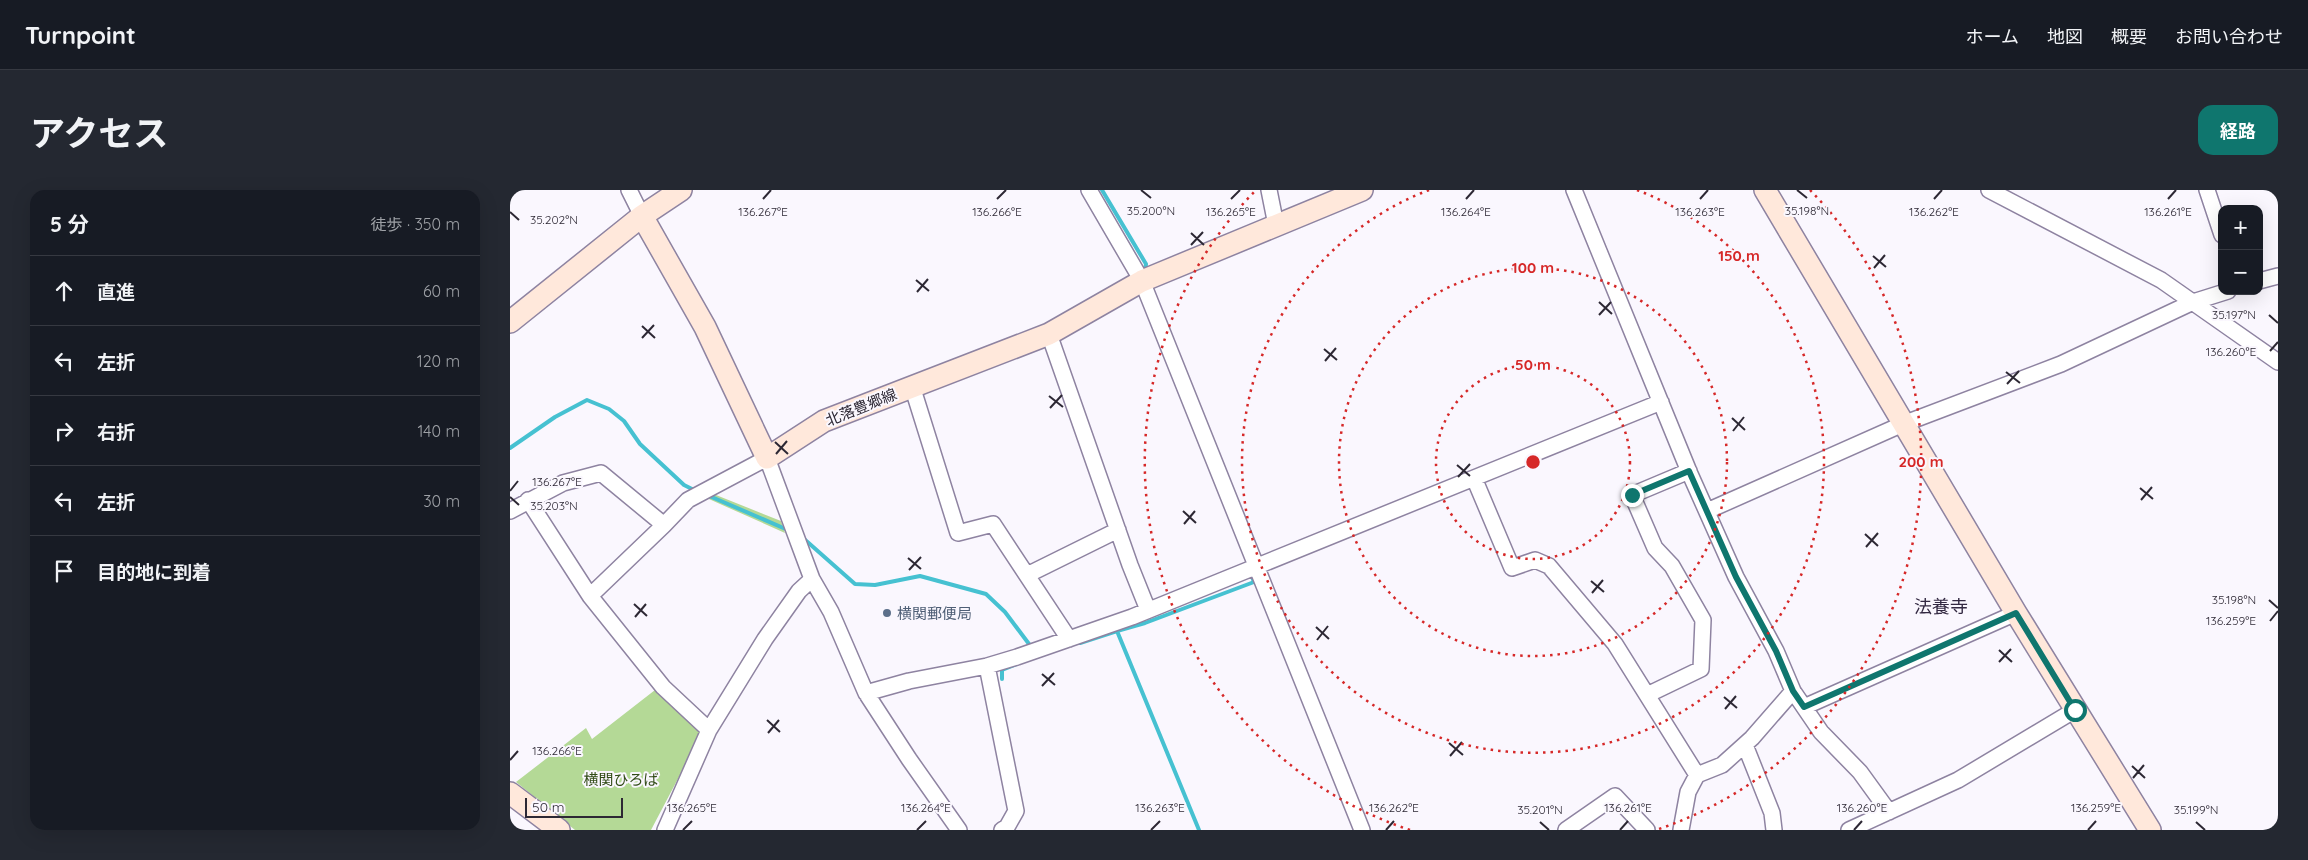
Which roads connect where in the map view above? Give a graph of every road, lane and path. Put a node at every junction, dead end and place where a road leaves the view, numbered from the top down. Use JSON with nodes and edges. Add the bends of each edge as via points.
{"nodes":[{"id":1,"x":629,"y":190,"type":"edge"},
{"id":2,"x":681,"y":190,"type":"edge"},
{"id":3,"x":1089,"y":190,"type":"edge"},
{"id":4,"x":1269,"y":190,"type":"edge"},
{"id":5,"x":1362,"y":190,"type":"edge"},
{"id":6,"x":1574,"y":190,"type":"edge"},
{"id":7,"x":1764,"y":190,"type":"edge"},
{"id":8,"x":2207,"y":190,"type":"edge"},
{"id":9,"x":1992,"y":191,"type":"edge"},
{"id":10,"x":642,"y":216,"type":"junction"},
{"id":11,"x":2218,"y":223,"type":"edge"},
{"id":12,"x":1276,"y":225,"type":"junction"},
{"id":13,"x":2278,"y":276,"type":"edge"},
{"id":14,"x":2263,"y":280,"type":"edge"},
{"id":15,"x":1142,"y":281,"type":"junction"},
{"id":16,"x":2218,"y":294,"type":"edge"},
{"id":17,"x":2193,"y":302,"type":"junction"},
{"id":18,"x":510,"y":322,"type":"edge"},
{"id":19,"x":1049,"y":334,"type":"junction"},
{"id":20,"x":2278,"y":362,"type":"edge"},
{"id":21,"x":912,"y":386,"type":"junction"},
{"id":22,"x":1661,"y":402,"type":"junction"},
{"id":23,"x":1903,"y":424,"type":"junction"},
{"id":24,"x":767,"y":458,"type":"junction"},
{"id":25,"x":1689,"y":471,"type":"junction"},
{"id":26,"x":1474,"y":478,"type":"junction"},
{"id":27,"x":528,"y":500,"type":"junction"},
{"id":28,"x":510,"y":511,"type":"edge"},
{"id":29,"x":1707,"y":511,"type":"junction"},
{"id":30,"x":664,"y":525,"type":"junction"},
{"id":31,"x":1118,"y":530,"type":"junction"},
{"id":32,"x":1257,"y":566,"type":"junction"},
{"id":33,"x":1027,"y":575,"type":"junction"},
{"id":34,"x":812,"y":579,"type":"junction"},
{"id":35,"x":590,"y":596,"type":"junction"},
{"id":36,"x":1148,"y":610,"type":"junction"},
{"id":37,"x":2016,"y":613,"type":"junction"},
{"id":38,"x":1069,"y":639,"type":"junction"},
{"id":39,"x":987,"y":666,"type":"junction"},
{"id":40,"x":1793,"y":691,"type":"junction"},
{"id":41,"x":866,"y":693,"type":"junction"},
{"id":42,"x":1647,"y":696,"type":"junction"},
{"id":43,"x":1804,"y":707,"type":"junction"},
{"id":44,"x":2075,"y":710,"type":"junction"},
{"id":45,"x":709,"y":730,"type":"junction"},
{"id":46,"x":1744,"y":745,"type":"junction"},
{"id":47,"x":1697,"y":775,"type":"junction"},
{"id":48,"x":510,"y":793,"type":"edge"},
{"id":49,"x":1889,"y":812,"type":"junction"},
{"id":50,"x":560,"y":830,"type":"edge"},
{"id":51,"x":665,"y":830,"type":"edge"},
{"id":52,"x":959,"y":830,"type":"edge"},
{"id":53,"x":1002,"y":830,"type":"edge"},
{"id":54,"x":1362,"y":830,"type":"edge"},
{"id":55,"x":1566,"y":830,"type":"edge"},
{"id":56,"x":1647,"y":830,"type":"edge"},
{"id":57,"x":1680,"y":830,"type":"edge"},
{"id":58,"x":1774,"y":830,"type":"edge"},
{"id":59,"x":1849,"y":830,"type":"edge"},
{"id":60,"x":2150,"y":830,"type":"edge"}],
"edges":[{"from":1,"to":10,"type":"street"},
{"from":2,"to":10,"type":"main road"},
{"from":3,"to":15,"type":"street"},
{"from":4,"to":12,"type":"street"},
{"from":5,"to":12,"type":"main road","name":"北落豊郷線"},
{"from":6,"to":22,"type":"street"},
{"from":7,"to":23,"type":"main road"},
{"from":8,"to":11,"type":"street"},
{"from":9,"to":17,"type":"street","via":[[2161,280]]},
{"from":10,"to":18,"type":"main road"},
{"from":10,"to":24,"type":"main road","via":[[705,327]]},
{"from":12,"to":15,"type":"main road","name":"北落豊郷線"},
{"from":13,"to":14,"type":"street"},
{"from":15,"to":19,"type":"main road","name":"北落豊郷線"},
{"from":15,"to":32,"type":"street"},
{"from":16,"to":17,"type":"street"},
{"from":17,"to":20,"type":"street"},
{"from":17,"to":23,"type":"street","via":[[2061,364]]},
{"from":19,"to":21,"type":"main road","name":"北落豊郷線"},
{"from":19,"to":31,"type":"street"},
{"from":21,"to":24,"type":"main road","name":"北落豊郷線","via":[[824,421]]},
{"from":21,"to":33,"type":"street","via":[[958,533],[993,524]]},
{"from":22,"to":25,"type":"street"},
{"from":22,"to":26,"type":"street"},
{"from":23,"to":29,"type":"street"},
{"from":23,"to":37,"type":"main road"},
{"from":24,"to":30,"type":"street","via":[[688,500]]},
{"from":24,"to":34,"type":"street"},
{"from":25,"to":29,"type":"street"},
{"from":25,"to":42,"type":"street","via":[[1632,495],[1655,548],[1672,566],[1703,620],[1701,668]]},
{"from":26,"to":32,"type":"street"},
{"from":26,"to":42,"type":"street","via":[[1512,568],[1535,560],[1549,566],[1615,644]]},
{"from":27,"to":28,"type":"street"},
{"from":27,"to":30,"type":"street","via":[[563,483],[601,474]]},
{"from":27,"to":35,"type":"street"},
{"from":29,"to":40,"type":"street"},
{"from":30,"to":35,"type":"street"},
{"from":31,"to":33,"type":"street"},
{"from":31,"to":36,"type":"street"},
{"from":32,"to":36,"type":"street"},
{"from":32,"to":54,"type":"street"},
{"from":33,"to":38,"type":"street"},
{"from":34,"to":41,"type":"street","via":[[831,612]]},
{"from":34,"to":45,"type":"street","via":[[799,591],[765,639]]},
{"from":35,"to":45,"type":"street","via":[[663,687]]},
{"from":36,"to":38,"type":"street"},
{"from":37,"to":43,"type":"street"},
{"from":37,"to":44,"type":"main road"},
{"from":38,"to":39,"type":"street"},
{"from":39,"to":41,"type":"street"},
{"from":39,"to":53,"type":"street","via":[[1016,811]]},
{"from":40,"to":43,"type":"street"},
{"from":40,"to":46,"type":"street"},
{"from":41,"to":52,"type":"street"},
{"from":42,"to":47,"type":"street"},
{"from":43,"to":49,"type":"street","via":[[1821,732],[1860,772]]},
{"from":44,"to":49,"type":"street","via":[[1958,780]]},
{"from":44,"to":60,"type":"main road"},
{"from":45,"to":51,"type":"street"},
{"from":46,"to":47,"type":"street","via":[[1722,765]]},
{"from":46,"to":58,"type":"street","via":[[1772,814]]},
{"from":47,"to":57,"type":"street","via":[[1688,792]]},
{"from":48,"to":50,"type":"main road"},
{"from":49,"to":59,"type":"street"},
{"from":55,"to":56,"type":"street","via":[[1615,796]]}]}
